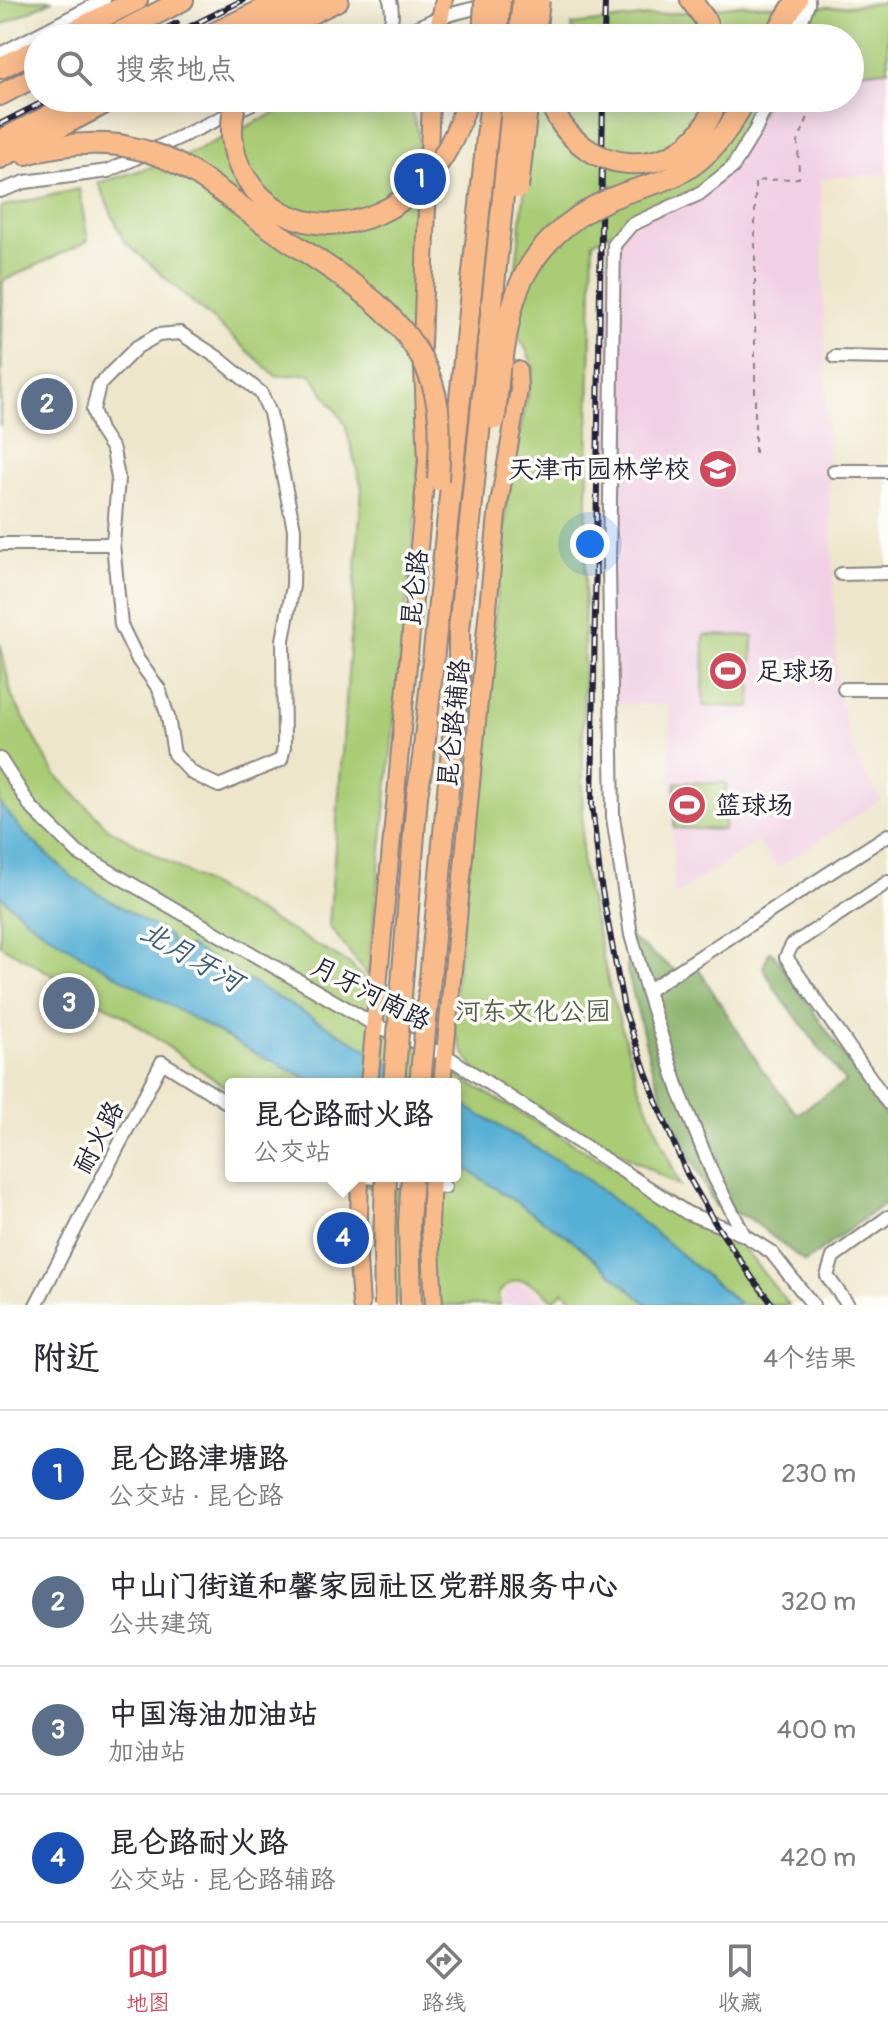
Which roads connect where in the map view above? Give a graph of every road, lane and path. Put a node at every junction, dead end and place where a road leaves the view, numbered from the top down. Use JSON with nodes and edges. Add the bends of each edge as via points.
{"nodes":[{"id":1,"x":104,"y":0,"type":"edge"},
{"id":2,"x":137,"y":0,"type":"edge"},
{"id":3,"x":183,"y":0,"type":"edge"},
{"id":4,"x":283,"y":0,"type":"edge"},
{"id":5,"x":320,"y":0,"type":"edge"},
{"id":6,"x":338,"y":0,"type":"edge"},
{"id":7,"x":390,"y":0,"type":"edge"},
{"id":8,"x":444,"y":0,"type":"edge"},
{"id":9,"x":523,"y":0,"type":"edge"},
{"id":10,"x":539,"y":0,"type":"edge"},
{"id":11,"x":545,"y":0,"type":"edge"},
{"id":12,"x":691,"y":0,"type":"edge"},
{"id":13,"x":797,"y":0,"type":"edge"},
{"id":14,"x":808,"y":0,"type":"edge"},
{"id":15,"x":487,"y":3,"type":"edge"},
{"id":16,"x":440,"y":17,"type":"junction"},
{"id":17,"x":58,"y":24,"type":"edge"},
{"id":18,"x":88,"y":24,"type":"edge"},
{"id":19,"x":136,"y":24,"type":"edge"},
{"id":20,"x":233,"y":24,"type":"edge"},
{"id":21,"x":265,"y":24,"type":"edge"},
{"id":22,"x":296,"y":24,"type":"edge"},
{"id":23,"x":391,"y":24,"type":"edge"},
{"id":24,"x":424,"y":24,"type":"edge"},
{"id":25,"x":439,"y":24,"type":"edge"},
{"id":26,"x":484,"y":24,"type":"edge"},
{"id":27,"x":493,"y":24,"type":"edge"},
{"id":28,"x":529,"y":24,"type":"edge"},
{"id":29,"x":534,"y":24,"type":"edge"},
{"id":30,"x":707,"y":24,"type":"edge"},
{"id":31,"x":782,"y":24,"type":"edge"},
{"id":32,"x":800,"y":24,"type":"edge"},
{"id":33,"x":24,"y":42,"type":"edge"},
{"id":34,"x":0,"y":54,"type":"edge"},
{"id":35,"x":24,"y":56,"type":"edge"},
{"id":36,"x":0,"y":68,"type":"edge"},
{"id":37,"x":24,"y":82,"type":"edge"},
{"id":38,"x":0,"y":95,"type":"edge"},
{"id":39,"x":57,"y":112,"type":"edge"},
{"id":40,"x":88,"y":112,"type":"edge"},
{"id":41,"x":233,"y":112,"type":"edge"},
{"id":42,"x":235,"y":112,"type":"edge"},
{"id":43,"x":425,"y":112,"type":"edge"},
{"id":44,"x":430,"y":112,"type":"edge"},
{"id":45,"x":464,"y":112,"type":"edge"},
{"id":46,"x":478,"y":112,"type":"edge"},
{"id":47,"x":490,"y":112,"type":"edge"},
{"id":48,"x":512,"y":112,"type":"edge"},
{"id":49,"x":526,"y":112,"type":"edge"},
{"id":50,"x":555,"y":112,"type":"edge"},
{"id":51,"x":713,"y":112,"type":"edge"},
{"id":52,"x":738,"y":112,"type":"edge"},
{"id":53,"x":763,"y":112,"type":"edge"},
{"id":54,"x":810,"y":112,"type":"edge"},
{"id":55,"x":429,"y":122,"type":"junction"},
{"id":56,"x":0,"y":141,"type":"edge"},
{"id":57,"x":0,"y":158,"type":"edge"},
{"id":58,"x":0,"y":164,"type":"edge"},
{"id":59,"x":0,"y":191,"type":"edge"},
{"id":60,"x":835,"y":357,"type":"dead end"},
{"id":61,"x":888,"y":358,"type":"edge"},
{"id":62,"x":509,"y":374,"type":"junction"},
{"id":63,"x":755,"y":453,"type":"dead end"},
{"id":64,"x":834,"y":471,"type":"dead end"},
{"id":65,"x":888,"y":471,"type":"edge"},
{"id":66,"x":438,"y":480,"type":"junction"},
{"id":67,"x":0,"y":544,"type":"edge"},
{"id":68,"x":113,"y":544,"type":"junction"},
{"id":69,"x":888,"y":573,"type":"edge"},
{"id":70,"x":841,"y":574,"type":"dead end"},
{"id":71,"x":459,"y":676,"type":"junction"},
{"id":72,"x":844,"y":689,"type":"dead end"},
{"id":73,"x":888,"y":689,"type":"edge"},
{"id":74,"x":0,"y":759,"type":"edge"},
{"id":75,"x":417,"y":796,"type":"junction"},
{"id":76,"x":888,"y":835,"type":"edge"},
{"id":77,"x":888,"y":882,"type":"edge"},
{"id":78,"x":647,"y":991,"type":"junction"},
{"id":79,"x":375,"y":1025,"type":"junction"},
{"id":80,"x":445,"y":1055,"type":"junction"},
{"id":81,"x":370,"y":1078,"type":"edge"},
{"id":82,"x":394,"y":1078,"type":"edge"},
{"id":83,"x":421,"y":1078,"type":"edge"},
{"id":84,"x":443,"y":1078,"type":"edge"},
{"id":85,"x":225,"y":1101,"type":"edge"},
{"id":86,"x":888,"y":1103,"type":"edge"},
{"id":87,"x":360,"y":1182,"type":"edge"},
{"id":88,"x":386,"y":1182,"type":"edge"},
{"id":89,"x":412,"y":1182,"type":"edge"},
{"id":90,"x":437,"y":1183,"type":"edge"},
{"id":91,"x":888,"y":1217,"type":"edge"},
{"id":92,"x":744,"y":1235,"type":"junction"},
{"id":93,"x":36,"y":1305,"type":"edge"},
{"id":94,"x":361,"y":1305,"type":"edge"},
{"id":95,"x":385,"y":1305,"type":"edge"},
{"id":96,"x":411,"y":1305,"type":"edge"},
{"id":97,"x":434,"y":1305,"type":"edge"},
{"id":98,"x":813,"y":1305,"type":"edge"},
{"id":99,"x":848,"y":1305,"type":"edge"}],
"edges":[{"from":1,"to":17,"type":"street"},
{"from":2,"to":18,"type":"highway"},
{"from":3,"to":19,"type":"highway"},
{"from":4,"to":20,"type":"highway"},
{"from":5,"to":21,"type":"highway"},
{"from":6,"to":22,"type":"highway"},
{"from":7,"to":23,"type":"street"},
{"from":8,"to":16,"type":"main road"},
{"from":9,"to":28,"type":"highway","bridge":true},
{"from":10,"to":29,"type":"highway","bridge":true},
{"from":11,"to":15,"type":"main road"},
{"from":12,"to":30,"type":"highway"},
{"from":13,"to":31,"type":"highway"},
{"from":14,"to":32,"type":"street"},
{"from":15,"to":16,"type":"street"},
{"from":15,"to":26,"type":"highway","bridge":true},
{"from":15,"to":27,"type":"highway","bridge":true},
{"from":16,"to":24,"type":"street"},
{"from":16,"to":25,"type":"main road"},
{"from":33,"to":34,"type":"street"},
{"from":35,"to":36,"type":"highway"},
{"from":37,"to":38,"type":"highway"},
{"from":39,"to":56,"type":"highway"},
{"from":40,"to":57,"type":"highway"},
{"from":41,"to":59,"type":"street","via":[[108,171],[25,182]]},
{"from":42,"to":45,"type":"highway","bridge":true,"via":[[236,159],[263,199],[290,216],[333,224],[384,212],[409,196],[437,167]]},
{"from":43,"to":55,"type":"street"},
{"from":44,"to":55,"type":"main road"},
{"from":46,"to":66,"type":"highway","bridge":true},
{"from":47,"to":75,"type":"highway","name":"昆仑路"},
{"from":48,"to":71,"type":"highway","name":"昆仑路","bridge":true,"via":[[459,630]]},
{"from":49,"to":62,"type":"highway","bridge":true,"via":[[504,306]]},
{"from":50,"to":51,"type":"highway","bridge":true,"via":[[579,144],[612,161],[633,163],[668,157],[684,148]]},
{"from":52,"to":62,"type":"highway","bridge":true,"via":[[720,140],[690,168],[588,210],[547,244],[516,296],[510,318]]},
{"from":53,"to":78,"type":"street","via":[[732,168],[699,194],[631,225],[614,245],[609,564],[613,817],[631,935]]},
{"from":54,"to":63,"type":"path","via":[[798,142],[799,178],[755,181]]},
{"from":55,"to":79,"type":"main road","via":[[422,345],[427,461]]},
{"from":58,"to":66,"type":"highway","bridge":true,"via":[[47,147],[74,144],[149,152],[206,181],[370,296],[404,332],[428,371],[441,422]]},
{"from":60,"to":61,"type":"street"},
{"from":62,"to":71,"type":"highway","bridge":true},
{"from":62,"to":80,"type":"main road","name":"昆仑路辅路","via":[[519,390],[497,515]]},
{"from":64,"to":65,"type":"street"},
{"from":66,"to":75,"type":"highway","via":[[420,662]]},
{"from":67,"to":68,"type":"street"},
{"from":68,"to":68,"type":"street","via":[[121,625],[159,689],[174,754],[192,773],[219,786],[281,760],[283,640],[293,586],[294,529],[270,413],[261,393],[180,333],[158,335],[137,347],[99,385],[93,410],[113,450],[118,478]]},
{"from":69,"to":70,"type":"street"},
{"from":71,"to":83,"type":"highway","name":"昆仑路","bridge":true},
{"from":72,"to":73,"type":"street"},
{"from":74,"to":79,"type":"street","name":"月牙河南路","via":[[31,807],[78,853]]},
{"from":75,"to":82,"type":"highway","name":"昆仑路","bridge":true},
{"from":76,"to":78,"type":"street"},
{"from":77,"to":86,"type":"street","via":[[792,945],[786,957]]},
{"from":78,"to":92,"type":"street","via":[[679,1091]]},
{"from":79,"to":80,"type":"street","name":"月牙河南路"},
{"from":79,"to":81,"type":"main road"},
{"from":80,"to":84,"type":"main road","name":"昆仑路辅路"},
{"from":80,"to":92,"type":"street","name":"月牙河南路","via":[[687,1213]]},
{"from":85,"to":93,"type":"street","name":"耐火路","via":[[162,1062]]},
{"from":87,"to":94,"type":"main road"},
{"from":88,"to":95,"type":"highway","bridge":true},
{"from":89,"to":96,"type":"highway","bridge":true},
{"from":90,"to":97,"type":"main road","via":[[430,1226]]},
{"from":91,"to":99,"type":"street","via":[[833,1257],[827,1276]]},
{"from":92,"to":98,"type":"street","name":"月牙河南路","via":[[771,1252]]}]}
